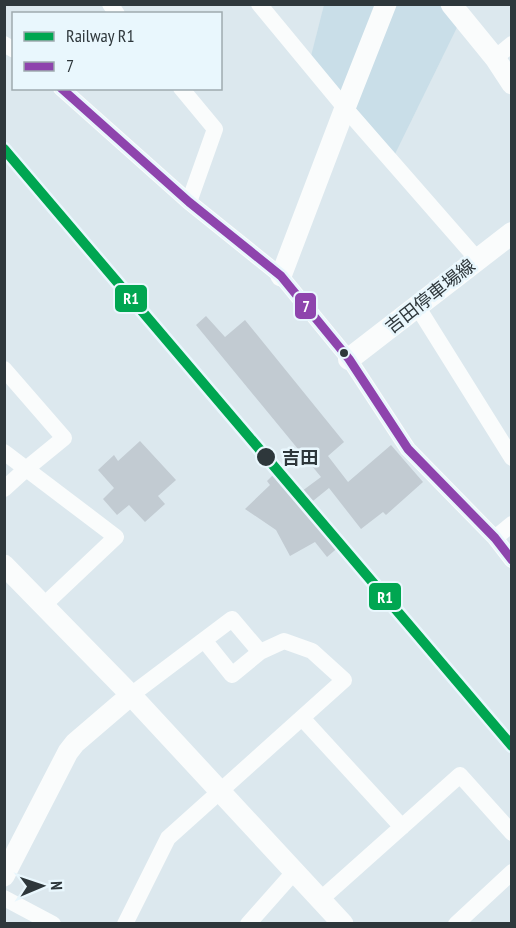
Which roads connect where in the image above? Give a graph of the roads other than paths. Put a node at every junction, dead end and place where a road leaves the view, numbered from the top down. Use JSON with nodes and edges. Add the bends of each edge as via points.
{"nodes":[{"id":1,"x":259,"y":4,"type":"edge"},
{"id":2,"x":386,"y":4,"type":"edge"},
{"id":3,"x":451,"y":4,"type":"edge"},
{"id":4,"x":512,"y":44,"type":"edge"},
{"id":5,"x":495,"y":58,"type":"junction"},
{"id":6,"x":512,"y":84,"type":"edge"},
{"id":7,"x":63,"y":90,"type":"edge"},
{"id":8,"x":183,"y":90,"type":"edge"},
{"id":9,"x":345,"y":108,"type":"junction"},
{"id":10,"x":189,"y":202,"type":"junction"},
{"id":11,"x":512,"y":233,"type":"edge"},
{"id":12,"x":477,"y":260,"type":"junction"},
{"id":13,"x":281,"y":276,"type":"junction"},
{"id":14,"x":417,"y":306,"type":"junction"},
{"id":15,"x":349,"y":359,"type":"junction"},
{"id":16,"x":4,"y":369,"type":"edge"},
{"id":17,"x":4,"y":452,"type":"edge"},
{"id":18,"x":512,"y":458,"type":"edge"},
{"id":19,"x":26,"y":469,"type":"junction"},
{"id":20,"x":4,"y":489,"type":"edge"},
{"id":21,"x":512,"y":524,"type":"edge"},
{"id":22,"x":495,"y":538,"type":"junction"},
{"id":23,"x":512,"y":560,"type":"edge"},
{"id":24,"x":4,"y":565,"type":"edge"},
{"id":25,"x":44,"y":605,"type":"junction"},
{"id":26,"x":204,"y":640,"type":"junction"},
{"id":27,"x":260,"y":652,"type":"junction"},
{"id":28,"x":130,"y":695,"type":"junction"},
{"id":29,"x":302,"y":718,"type":"junction"},
{"id":30,"x":221,"y":791,"type":"junction"},
{"id":31,"x":402,"y":826,"type":"junction"},
{"id":32,"x":512,"y":833,"type":"edge"},
{"id":33,"x":295,"y":871,"type":"junction"},
{"id":34,"x":512,"y":872,"type":"edge"},
{"id":35,"x":4,"y":876,"type":"edge"},
{"id":36,"x":4,"y":898,"type":"edge"},
{"id":37,"x":321,"y":899,"type":"junction"},
{"id":38,"x":53,"y":924,"type":"edge"},
{"id":39,"x":125,"y":924,"type":"edge"},
{"id":40,"x":248,"y":924,"type":"edge"},
{"id":41,"x":344,"y":924,"type":"edge"},
{"id":42,"x":456,"y":924,"type":"edge"}],
"edges":[{"from":1,"to":9,"type":"street"},
{"from":2,"to":9,"type":"street"},
{"from":3,"to":5,"type":"street"},
{"from":4,"to":5,"type":"street"},
{"from":5,"to":6,"type":"street"},
{"from":7,"to":10,"type":"street"},
{"from":8,"to":10,"type":"street","via":[[214,129]]},
{"from":9,"to":12,"type":"street"},
{"from":9,"to":13,"type":"street"},
{"from":10,"to":13,"type":"street"},
{"from":11,"to":12,"type":"main road","name":"吉田停車場線"},
{"from":12,"to":14,"type":"main road","name":"吉田停車場線"},
{"from":13,"to":15,"type":"street"},
{"from":14,"to":15,"type":"main road","name":"吉田停車場線"},
{"from":14,"to":18,"type":"street"},
{"from":15,"to":22,"type":"street","via":[[408,449]]},
{"from":16,"to":19,"type":"street","via":[[64,438]]},
{"from":17,"to":19,"type":"street"},
{"from":19,"to":20,"type":"street"},
{"from":19,"to":25,"type":"street","via":[[116,537]]},
{"from":21,"to":22,"type":"street"},
{"from":22,"to":23,"type":"street"},
{"from":24,"to":25,"type":"street"},
{"from":25,"to":28,"type":"street"},
{"from":26,"to":27,"type":"street","via":[[232,619]]},
{"from":26,"to":27,"type":"street","via":[[232,675]]},
{"from":26,"to":28,"type":"street"},
{"from":27,"to":29,"type":"street","via":[[284,641],[312,651],[344,680]]},
{"from":28,"to":30,"type":"street"},
{"from":28,"to":35,"type":"street","via":[[68,752]]},
{"from":29,"to":30,"type":"street"},
{"from":29,"to":31,"type":"street"},
{"from":30,"to":33,"type":"street"},
{"from":30,"to":39,"type":"street","via":[[168,838]]},
{"from":31,"to":32,"type":"street","via":[[460,775]]},
{"from":31,"to":37,"type":"street"},
{"from":33,"to":37,"type":"street"},
{"from":33,"to":40,"type":"street"},
{"from":34,"to":42,"type":"street"},
{"from":36,"to":38,"type":"street"},
{"from":37,"to":41,"type":"street"}]}
